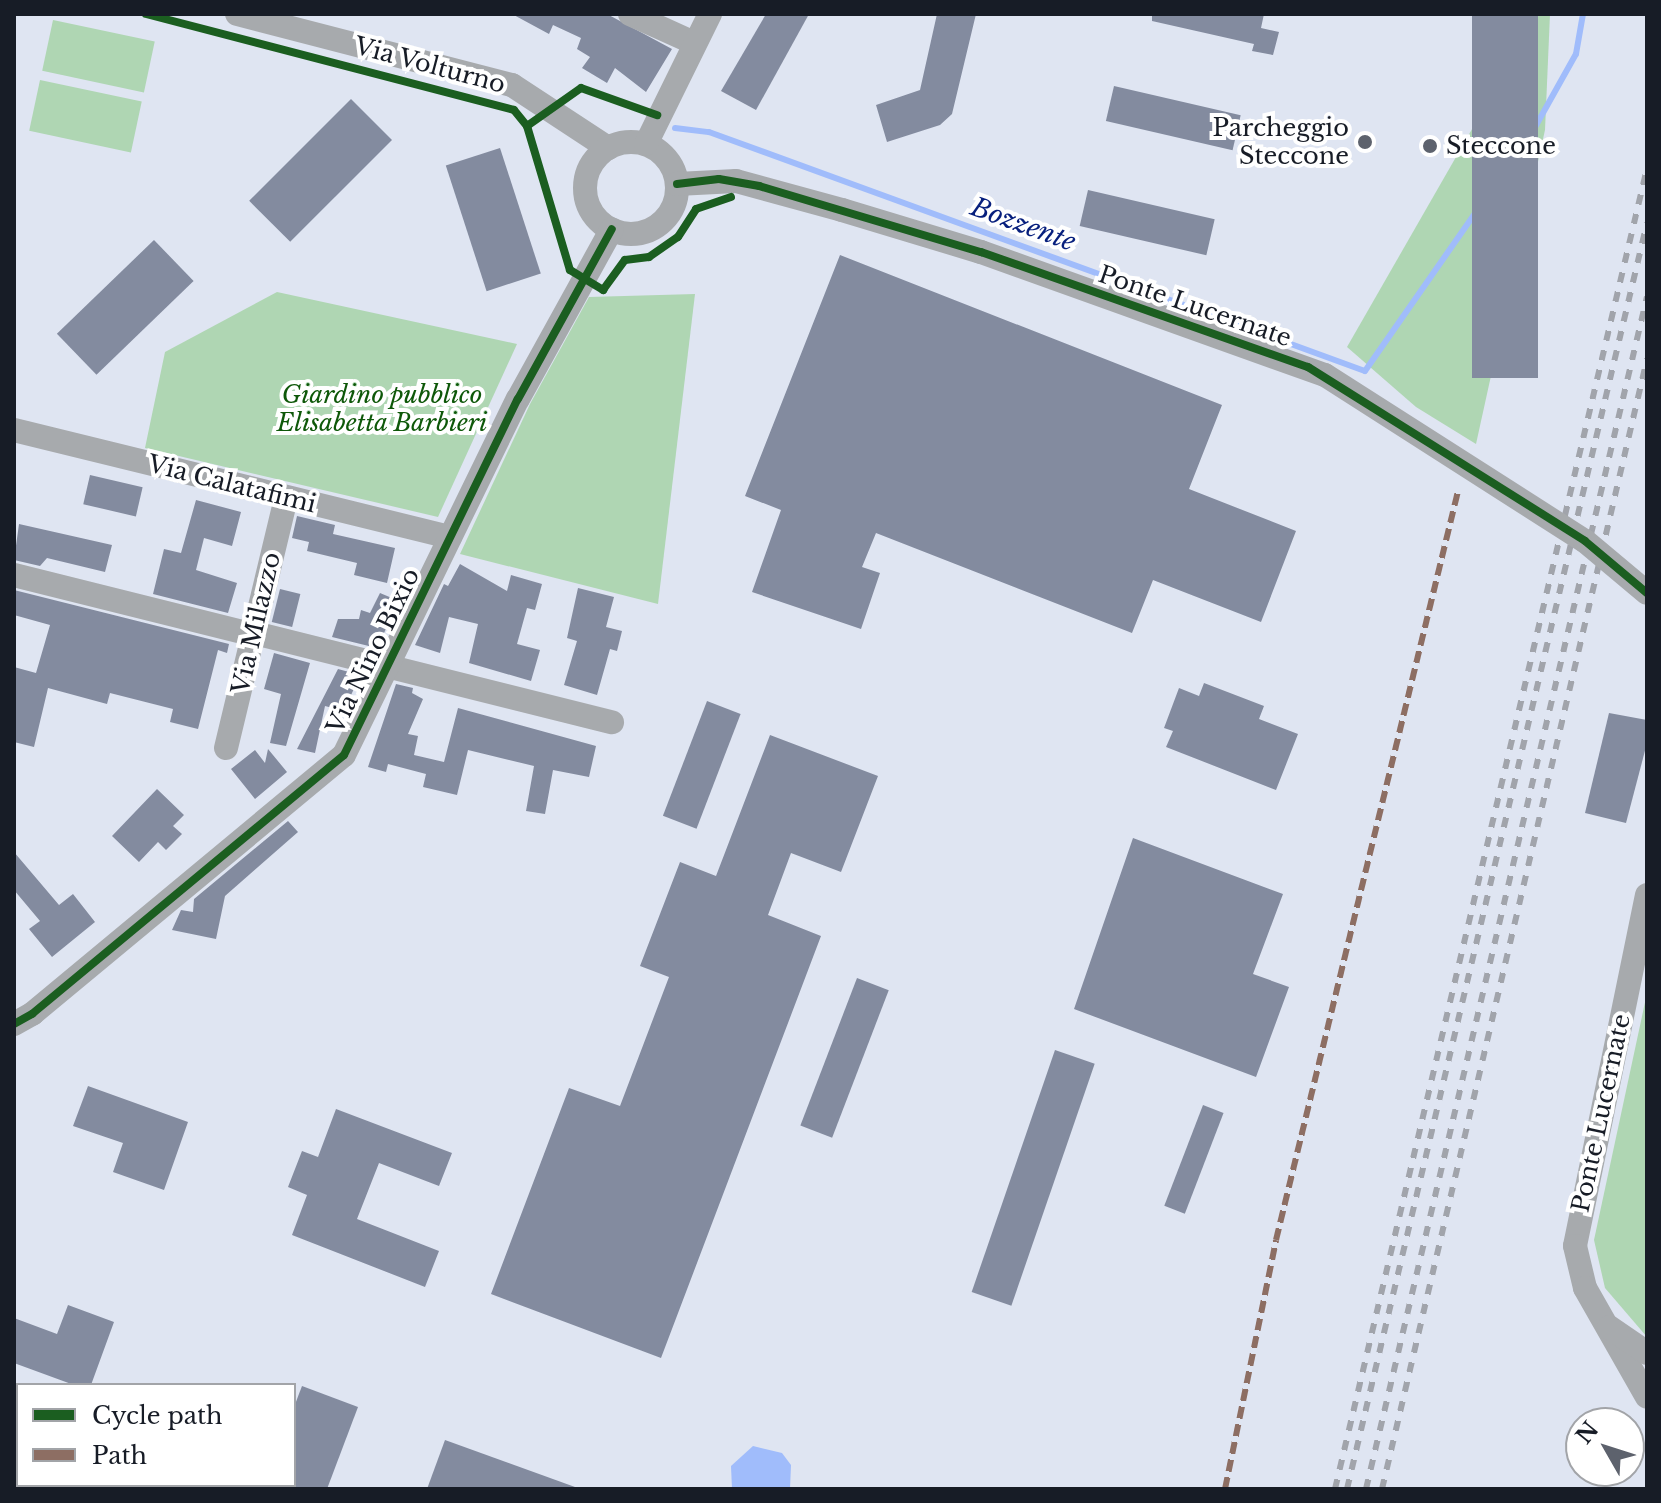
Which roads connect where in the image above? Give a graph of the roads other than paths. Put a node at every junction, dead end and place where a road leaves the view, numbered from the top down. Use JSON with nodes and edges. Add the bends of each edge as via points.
{"nodes":[{"id":1,"x":237,"y":14,"type":"edge"},
{"id":2,"x":630,"y":14,"type":"edge"},
{"id":3,"x":710,"y":14,"type":"edge"},
{"id":4,"x":694,"y":43,"type":"junction"},
{"id":5,"x":646,"y":144,"type":"junction"},
{"id":6,"x":608,"y":148,"type":"junction"},
{"id":7,"x":677,"y":184,"type":"junction"},
{"id":8,"x":612,"y":229,"type":"junction"},
{"id":9,"x":14,"y":430,"type":"edge"},
{"id":10,"x":286,"y":498,"type":"junction"},
{"id":11,"x":450,"y":537,"type":"junction"},
{"id":12,"x":14,"y":575,"type":"edge"},
{"id":13,"x":1647,"y":593,"type":"edge"},
{"id":14,"x":254,"y":634,"type":"junction"},
{"id":15,"x":391,"y":666,"type":"junction"},
{"id":16,"x":612,"y":722,"type":"dead end"},
{"id":17,"x":226,"y":748,"type":"dead end"},
{"id":18,"x":1647,"y":895,"type":"edge"},
{"id":19,"x":14,"y":1002,"type":"edge"},
{"id":20,"x":38,"y":1009,"type":"junction"},
{"id":21,"x":14,"y":1024,"type":"edge"},
{"id":22,"x":1607,"y":1326,"type":"junction"},
{"id":23,"x":1647,"y":1353,"type":"edge"},
{"id":24,"x":1647,"y":1397,"type":"edge"}],
"edges":[{"from":1,"to":6,"type":"street","name":"Via Volturno","via":[[512,85]]},
{"from":2,"to":4,"type":"street"},
{"from":3,"to":4,"type":"street"},
{"from":4,"to":5,"type":"street"},
{"from":5,"to":6,"type":"street"},
{"from":5,"to":7,"type":"street","via":[[667,160]]},
{"from":6,"to":8,"type":"street","via":[[591,166],[585,190],[593,213]]},
{"from":7,"to":8,"type":"street","via":[[663,221],[638,233]]},
{"from":7,"to":13,"type":"street","name":"Ponte Lucernate","bridge":true,"via":[[736,181],[842,210],[996,257],[1325,375],[1585,541]]},
{"from":8,"to":11,"type":"street","name":"Via Nino Bixio","via":[[567,305]]},
{"from":9,"to":10,"type":"street","name":"Via Calatafimi"},
{"from":10,"to":11,"type":"street","name":"Via Calatafimi"},
{"from":10,"to":14,"type":"street","name":"Via Milazzo"},
{"from":11,"to":15,"type":"street","name":"Via Nino Bixio"},
{"from":12,"to":14,"type":"street"},
{"from":14,"to":15,"type":"street"},
{"from":14,"to":17,"type":"street","name":"Via Milazzo"},
{"from":15,"to":16,"type":"street"},
{"from":15,"to":20,"type":"street","name":"Via Nino Bixio","via":[[355,738],[333,768]]},
{"from":18,"to":22,"type":"street","name":"Ponte Lucernate","via":[[1575,1246],[1585,1288]]},
{"from":19,"to":20,"type":"street"},
{"from":20,"to":21,"type":"street","name":"Via Nino Bixio"},
{"from":22,"to":23,"type":"street","name":"Ponte Lucernate"},
{"from":22,"to":24,"type":"street","name":"Ponte Lucernate"}]}
